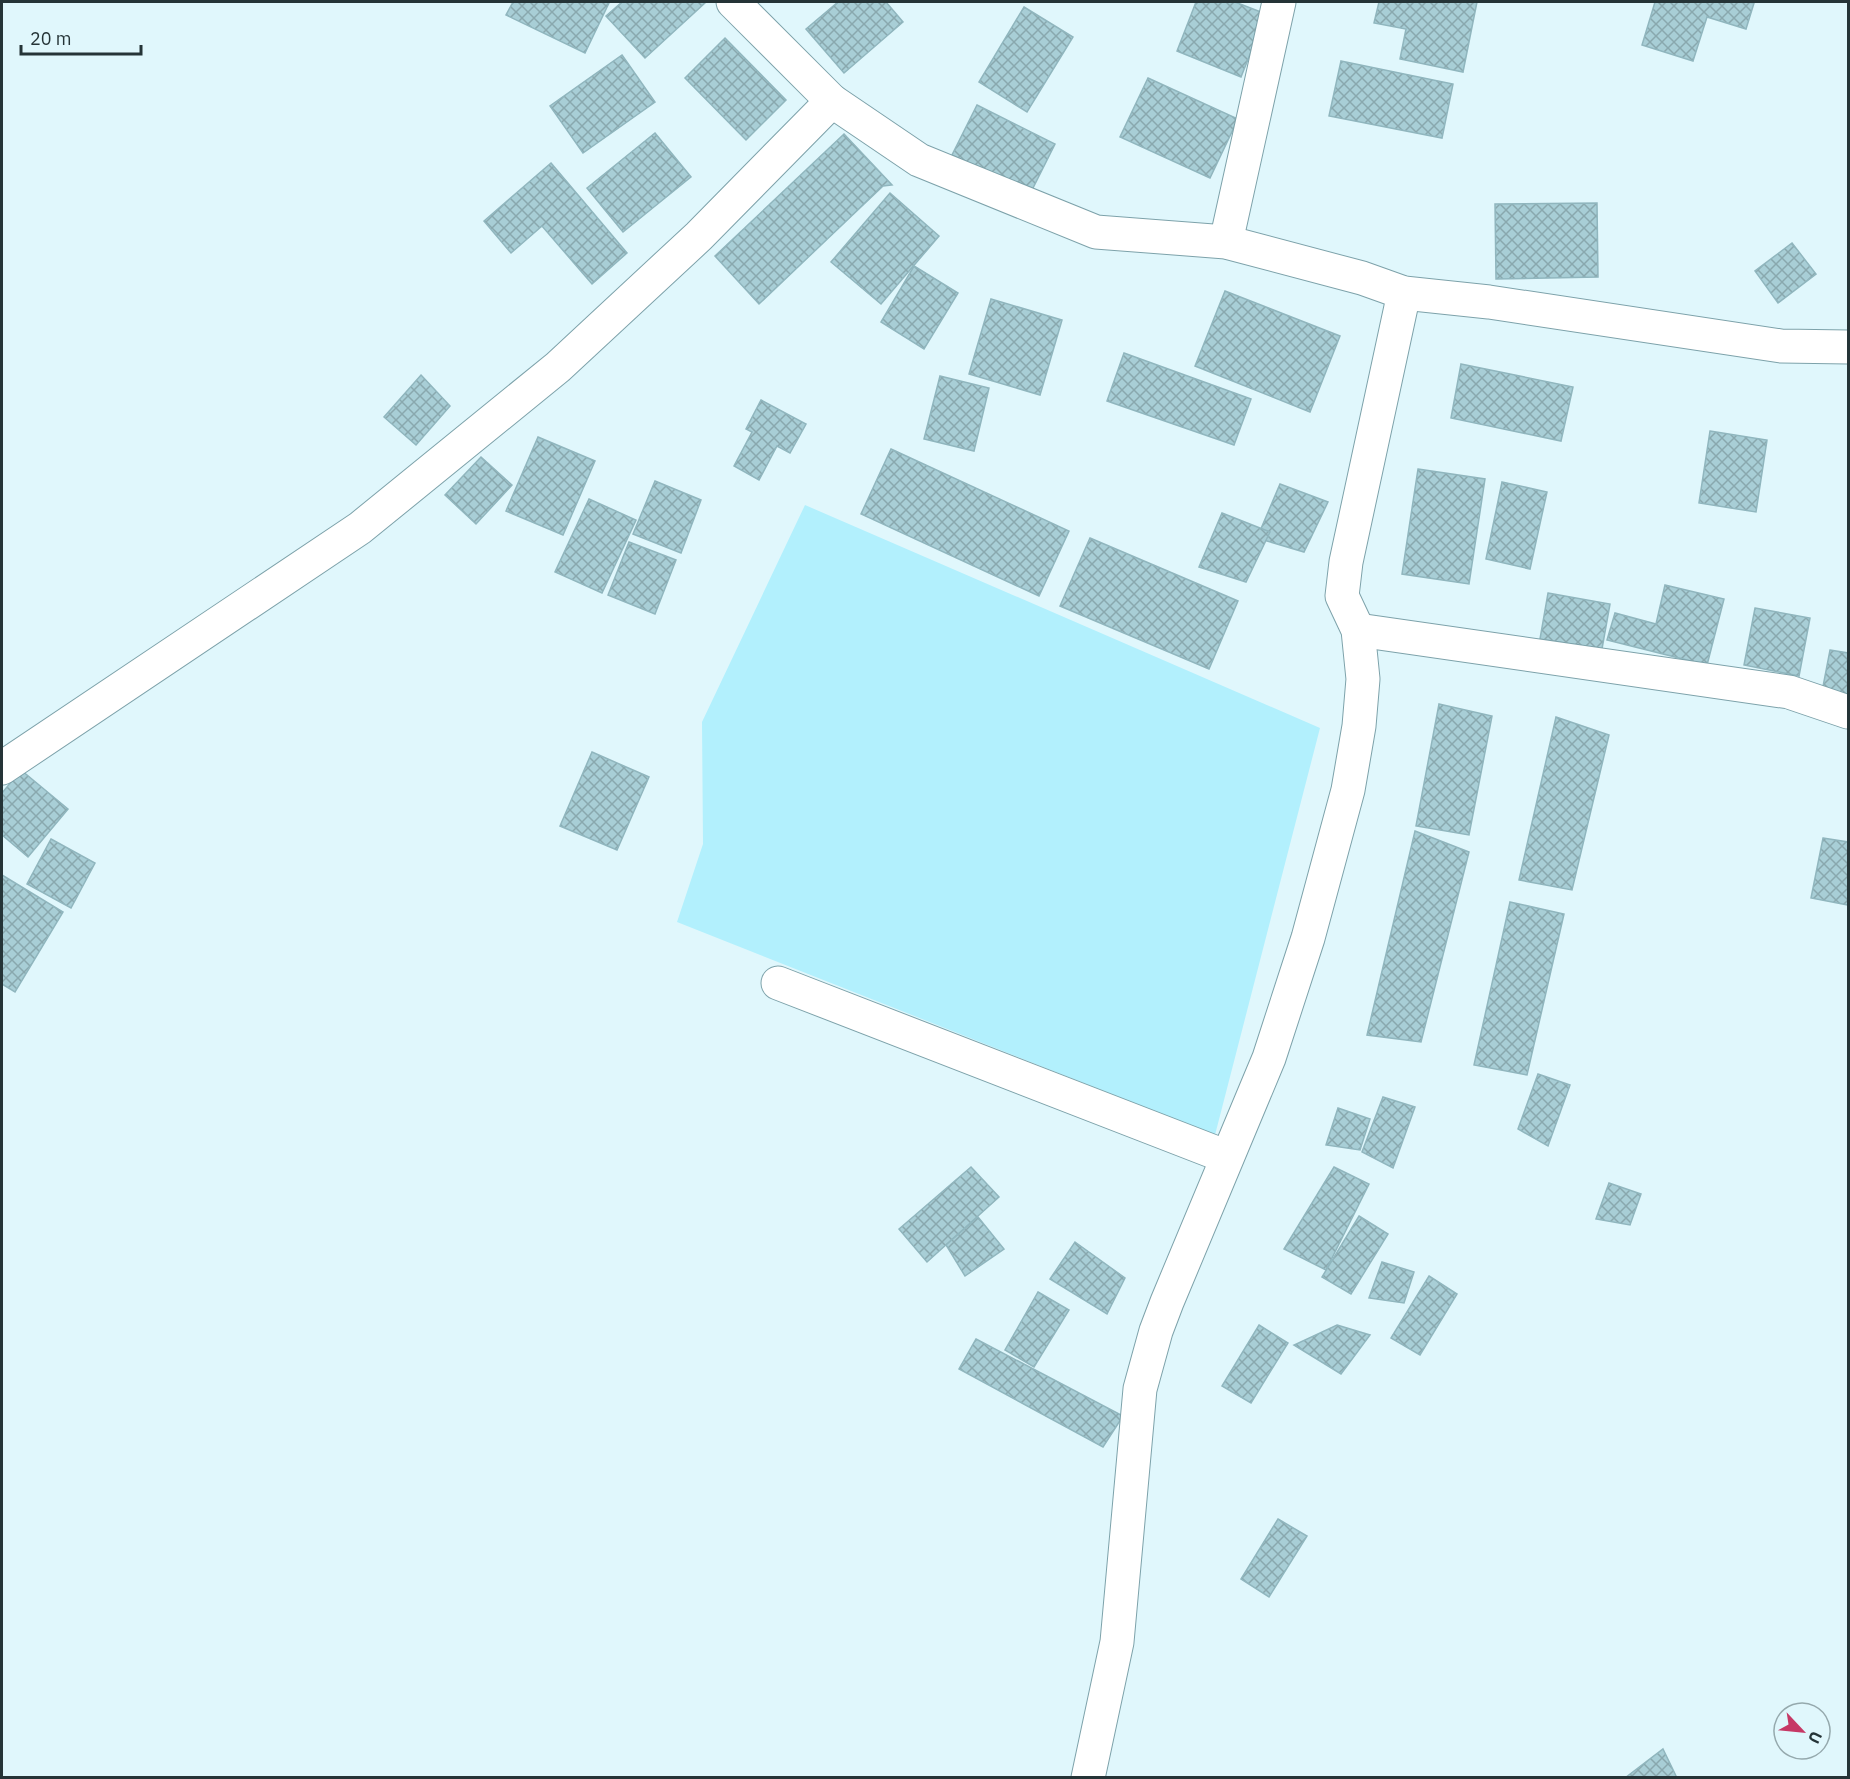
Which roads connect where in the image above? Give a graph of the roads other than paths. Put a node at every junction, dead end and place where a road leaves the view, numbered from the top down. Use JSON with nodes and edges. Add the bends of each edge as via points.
{"nodes":[{"id":1,"x":733,"y":2,"type":"edge"},
{"id":2,"x":1280,"y":2,"type":"edge"},
{"id":3,"x":832,"y":100,"type":"junction"},
{"id":4,"x":1226,"y":242,"type":"junction"},
{"id":5,"x":1404,"y":293,"type":"junction"},
{"id":6,"x":1848,"y":347,"type":"edge"},
{"id":7,"x":1358,"y":630,"type":"junction"},
{"id":8,"x":1848,"y":712,"type":"edge"},
{"id":9,"x":2,"y":768,"type":"edge"},
{"id":10,"x":778,"y":983,"type":"dead end"},
{"id":11,"x":1227,"y":1157,"type":"junction"},
{"id":12,"x":1088,"y":1778,"type":"edge"}],
"edges":[{"from":1,"to":3,"type":"street"},
{"from":2,"to":4,"type":"street"},
{"from":3,"to":4,"type":"street","via":[[919,160],[1096,232]]},
{"from":3,"to":9,"type":"street","via":[[699,236],[558,367],[360,528]]},
{"from":4,"to":5,"type":"street"},
{"from":5,"to":6,"type":"street","via":[[1781,346]]},
{"from":5,"to":7,"type":"street","via":[[1346,562],[1342,596]]},
{"from":7,"to":8,"type":"street","via":[[1789,692]]},
{"from":7,"to":11,"type":"street","via":[[1363,679],[1348,790],[1290,996],[1269,1058]]},
{"from":10,"to":11,"type":"street"},
{"from":11,"to":12,"type":"street","via":[[1156,1331],[1140,1389],[1117,1642]]}]}
